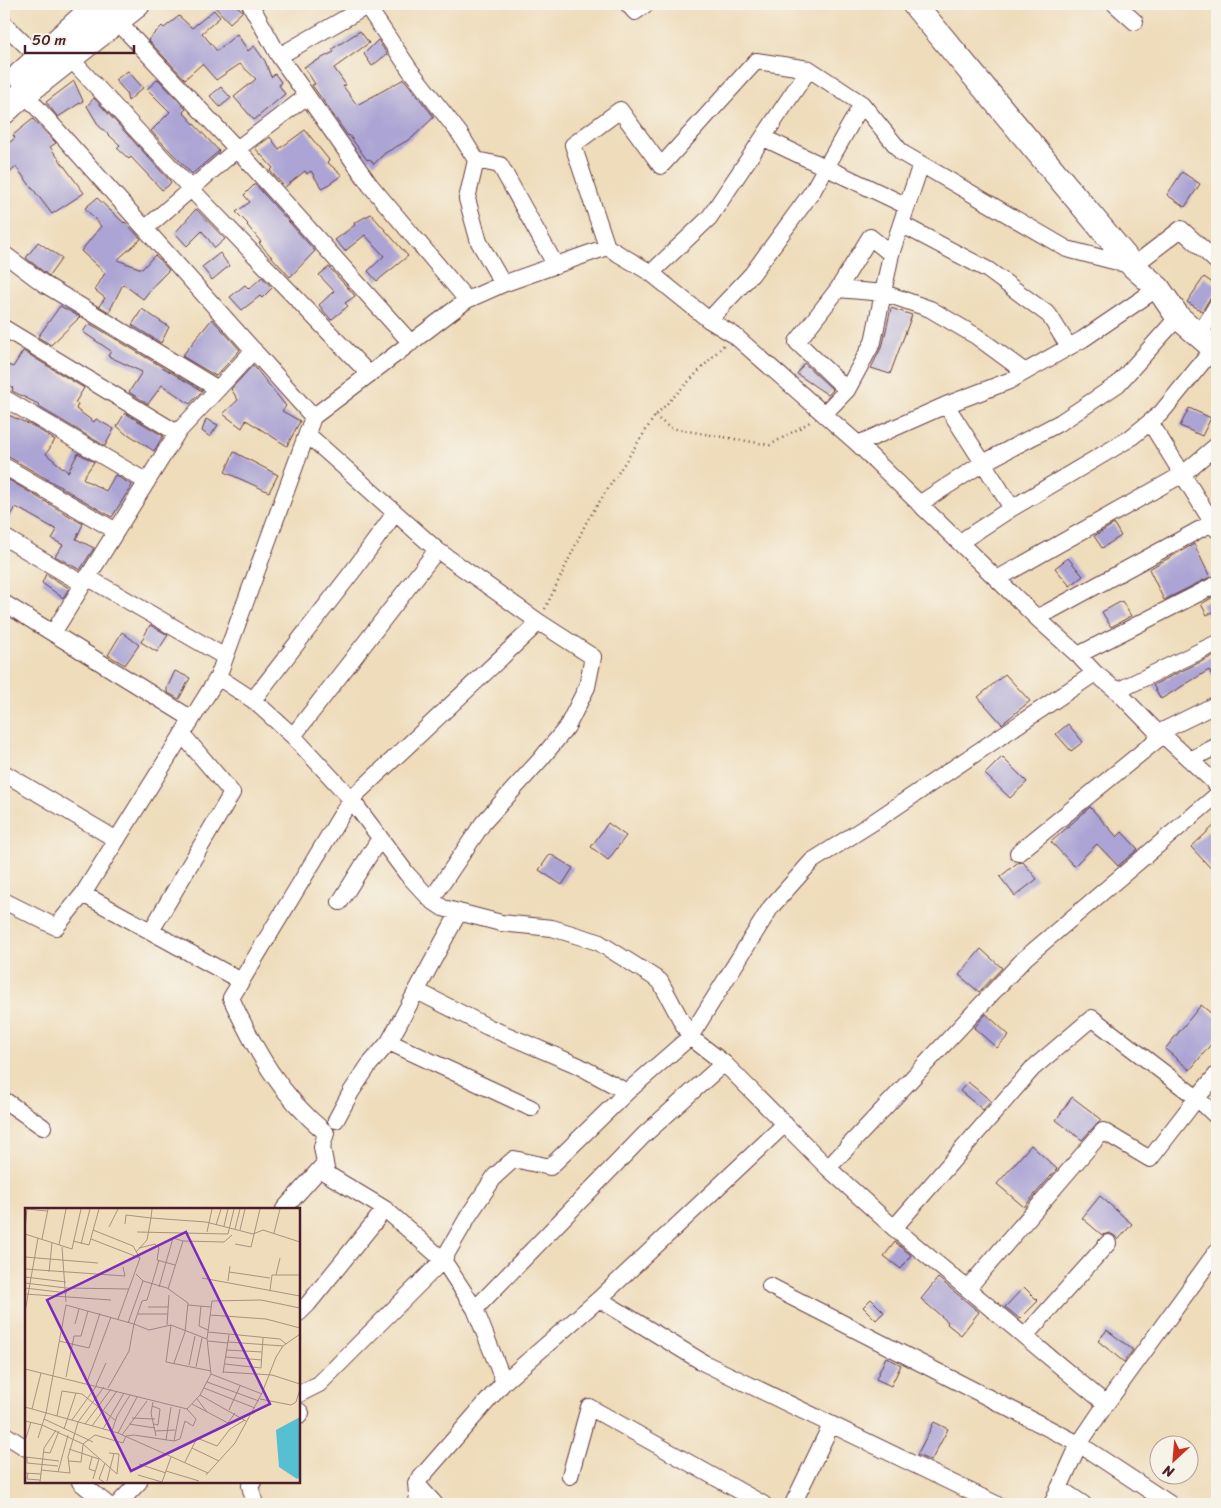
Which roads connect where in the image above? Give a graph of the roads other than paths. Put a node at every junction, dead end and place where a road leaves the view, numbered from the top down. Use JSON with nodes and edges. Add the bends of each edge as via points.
{"nodes":[{"id":1,"x":137,"y":4,"type":"edge"},
{"id":2,"x":250,"y":4,"type":"edge"},
{"id":3,"x":628,"y":4,"type":"edge"},
{"id":4,"x":646,"y":4,"type":"edge"},
{"id":5,"x":914,"y":4,"type":"edge"},
{"id":6,"x":1114,"y":4,"type":"edge"},
{"id":7,"x":108,"y":12,"type":"edge"},
{"id":8,"x":1135,"y":22,"type":"dead end"},
{"id":9,"x":4,"y":24,"type":"edge"},
{"id":10,"x":279,"y":56,"type":"junction"},
{"id":11,"x":54,"y":62,"type":"junction"},
{"id":12,"x":808,"y":69,"type":"junction"},
{"id":13,"x":14,"y":92,"type":"edge"},
{"id":14,"x":307,"y":96,"type":"junction"},
{"id":15,"x":862,"y":104,"type":"junction"},
{"id":16,"x":4,"y":111,"type":"edge"},
{"id":17,"x":764,"y":138,"type":"junction"},
{"id":18,"x":236,"y":149,"type":"junction"},
{"id":19,"x":476,"y":160,"type":"junction"},
{"id":20,"x":921,"y":164,"type":"junction"},
{"id":21,"x":826,"y":169,"type":"junction"},
{"id":22,"x":191,"y":189,"type":"junction"},
{"id":23,"x":907,"y":206,"type":"junction"},
{"id":24,"x":901,"y":224,"type":"junction"},
{"id":25,"x":146,"y":228,"type":"junction"},
{"id":26,"x":607,"y":247,"type":"junction"},
{"id":27,"x":4,"y":254,"type":"edge"},
{"id":28,"x":891,"y":254,"type":"junction"},
{"id":29,"x":1217,"y":262,"type":"edge"},
{"id":30,"x":556,"y":266,"type":"junction"},
{"id":31,"x":1133,"y":266,"type":"junction"},
{"id":32,"x":651,"y":273,"type":"junction"},
{"id":33,"x":503,"y":284,"type":"junction"},
{"id":34,"x":838,"y":288,"type":"junction"},
{"id":35,"x":1158,"y":288,"type":"junction"},
{"id":36,"x":883,"y":294,"type":"junction"},
{"id":37,"x":467,"y":300,"type":"junction"},
{"id":38,"x":1217,"y":305,"type":"edge"},
{"id":39,"x":1178,"y":317,"type":"junction"},
{"id":40,"x":709,"y":320,"type":"junction"},
{"id":41,"x":4,"y":328,"type":"edge"},
{"id":42,"x":411,"y":343,"type":"junction"},
{"id":43,"x":1210,"y":345,"type":"edge"},
{"id":44,"x":1069,"y":347,"type":"junction"},
{"id":45,"x":254,"y":350,"type":"junction"},
{"id":46,"x":1025,"y":372,"type":"junction"},
{"id":47,"x":369,"y":374,"type":"junction"},
{"id":48,"x":218,"y":389,"type":"junction"},
{"id":49,"x":847,"y":390,"type":"junction"},
{"id":50,"x":4,"y":398,"type":"edge"},
{"id":51,"x":946,"y":405,"type":"junction"},
{"id":52,"x":824,"y":414,"type":"junction"},
{"id":53,"x":313,"y":417,"type":"junction"},
{"id":54,"x":1150,"y":422,"type":"junction"},
{"id":55,"x":177,"y":434,"type":"junction"},
{"id":56,"x":306,"y":434,"type":"junction"},
{"id":57,"x":858,"y":444,"type":"junction"},
{"id":58,"x":1217,"y":445,"type":"edge"},
{"id":59,"x":983,"y":462,"type":"junction"},
{"id":60,"x":4,"y":466,"type":"edge"},
{"id":61,"x":1183,"y":474,"type":"junction"},
{"id":62,"x":147,"y":482,"type":"junction"},
{"id":63,"x":919,"y":504,"type":"junction"},
{"id":64,"x":1012,"y":508,"type":"junction"},
{"id":65,"x":395,"y":513,"type":"junction"},
{"id":66,"x":1216,"y":524,"type":"edge"},
{"id":67,"x":116,"y":531,"type":"junction"},
{"id":68,"x":4,"y":538,"type":"edge"},
{"id":69,"x":960,"y":542,"type":"junction"},
{"id":70,"x":437,"y":550,"type":"junction"},
{"id":71,"x":997,"y":579,"type":"junction"},
{"id":72,"x":85,"y":581,"type":"junction"},
{"id":73,"x":1217,"y":584,"type":"edge"},
{"id":74,"x":4,"y":603,"type":"edge"},
{"id":75,"x":1037,"y":618,"type":"junction"},
{"id":76,"x":539,"y":622,"type":"junction"},
{"id":77,"x":53,"y":633,"type":"junction"},
{"id":78,"x":1217,"y":643,"type":"edge"},
{"id":79,"x":1078,"y":655,"type":"junction"},
{"id":80,"x":225,"y":657,"type":"junction"},
{"id":81,"x":1095,"y":673,"type":"junction"},
{"id":82,"x":218,"y":677,"type":"junction"},
{"id":83,"x":1117,"y":691,"type":"junction"},
{"id":84,"x":253,"y":700,"type":"junction"},
{"id":85,"x":1217,"y":704,"type":"edge"},
{"id":86,"x":192,"y":719,"type":"junction"},
{"id":87,"x":182,"y":734,"type":"junction"},
{"id":88,"x":1161,"y":734,"type":"junction"},
{"id":89,"x":293,"y":736,"type":"junction"},
{"id":90,"x":1217,"y":746,"type":"edge"},
{"id":91,"x":1190,"y":760,"type":"junction"},
{"id":92,"x":4,"y":773,"type":"edge"},
{"id":93,"x":1217,"y":786,"type":"edge"},
{"id":94,"x":1217,"y":795,"type":"edge"},
{"id":95,"x":351,"y":799,"type":"junction"},
{"id":96,"x":380,"y":838,"type":"junction"},
{"id":97,"x":117,"y":840,"type":"junction"},
{"id":98,"x":1018,"y":854,"type":"dead end"},
{"id":99,"x":83,"y":894,"type":"junction"},
{"id":100,"x":431,"y":900,"type":"junction"},
{"id":101,"x":4,"y":901,"type":"edge"},
{"id":102,"x":340,"y":902,"type":"dead end"},
{"id":103,"x":459,"y":912,"type":"junction"},
{"id":104,"x":151,"y":931,"type":"junction"},
{"id":105,"x":242,"y":981,"type":"junction"},
{"id":106,"x":417,"y":991,"type":"junction"},
{"id":107,"x":690,"y":1037,"type":"junction"},
{"id":108,"x":389,"y":1042,"type":"junction"},
{"id":109,"x":724,"y":1063,"type":"junction"},
{"id":110,"x":1217,"y":1074,"type":"edge"},
{"id":111,"x":627,"y":1092,"type":"junction"},
{"id":112,"x":1197,"y":1098,"type":"junction"},
{"id":113,"x":4,"y":1100,"type":"edge"},
{"id":114,"x":531,"y":1108,"type":"dead end"},
{"id":115,"x":1217,"y":1117,"type":"edge"},
{"id":116,"x":336,"y":1120,"type":"dead end"},
{"id":117,"x":785,"y":1124,"type":"junction"},
{"id":118,"x":44,"y":1127,"type":"dead end"},
{"id":119,"x":325,"y":1163,"type":"junction"},
{"id":120,"x":828,"y":1168,"type":"junction"},
{"id":121,"x":285,"y":1208,"type":"edge"},
{"id":122,"x":385,"y":1209,"type":"junction"},
{"id":123,"x":894,"y":1228,"type":"junction"},
{"id":124,"x":1108,"y":1243,"type":"dead end"},
{"id":125,"x":1217,"y":1252,"type":"edge"},
{"id":126,"x":442,"y":1260,"type":"junction"},
{"id":127,"x":770,"y":1286,"type":"dead end"},
{"id":128,"x":968,"y":1288,"type":"junction"},
{"id":129,"x":599,"y":1299,"type":"junction"},
{"id":130,"x":475,"y":1309,"type":"junction"},
{"id":131,"x":300,"y":1313,"type":"edge"},
{"id":132,"x":1025,"y":1336,"type":"junction"},
{"id":133,"x":504,"y":1382,"type":"junction"},
{"id":134,"x":300,"y":1394,"type":"edge"},
{"id":135,"x":1106,"y":1404,"type":"junction"},
{"id":136,"x":831,"y":1425,"type":"junction"},
{"id":137,"x":4,"y":1434,"type":"edge"},
{"id":138,"x":1079,"y":1444,"type":"junction"},
{"id":139,"x":25,"y":1447,"type":"edge"},
{"id":140,"x":570,"y":1476,"type":"dead end"},
{"id":141,"x":81,"y":1483,"type":"edge"},
{"id":142,"x":138,"y":1483,"type":"edge"},
{"id":143,"x":252,"y":1483,"type":"edge"},
{"id":144,"x":416,"y":1483,"type":"junction"},
{"id":145,"x":1059,"y":1488,"type":"junction"},
{"id":146,"x":107,"y":1504,"type":"edge"},
{"id":147,"x":118,"y":1504,"type":"edge"},
{"id":148,"x":255,"y":1504,"type":"edge"},
{"id":149,"x":418,"y":1504,"type":"edge"},
{"id":150,"x":435,"y":1504,"type":"edge"},
{"id":151,"x":763,"y":1504,"type":"edge"},
{"id":152,"x":793,"y":1504,"type":"edge"},
{"id":153,"x":996,"y":1504,"type":"edge"},
{"id":154,"x":1052,"y":1504,"type":"edge"},
{"id":155,"x":1083,"y":1504,"type":"edge"},
{"id":156,"x":1170,"y":1504,"type":"edge"}],
"edges":[{"from":1,"to":7,"type":"main road"},
{"from":2,"to":10,"type":"street"},
{"from":3,"to":4,"type":"street","via":[[635,12]]},
{"from":5,"to":31,"type":"street"},
{"from":6,"to":8,"type":"street"},
{"from":7,"to":11,"type":"main road"},
{"from":7,"to":18,"type":"street"},
{"from":9,"to":11,"type":"street"},
{"from":10,"to":14,"type":"street"},
{"from":10,"to":19,"type":"street","via":[[367,6]]},
{"from":11,"to":13,"type":"main road"},
{"from":11,"to":22,"type":"street"},
{"from":12,"to":15,"type":"street"},
{"from":12,"to":17,"type":"street"},
{"from":12,"to":26,"type":"street","via":[[756,61],[661,166],[620,110],[573,145]]},
{"from":13,"to":16,"type":"main road"},
{"from":13,"to":25,"type":"street"},
{"from":14,"to":18,"type":"street"},
{"from":14,"to":37,"type":"street","via":[[370,185]]},
{"from":15,"to":20,"type":"street","via":[[902,152]]},
{"from":15,"to":21,"type":"street"},
{"from":17,"to":21,"type":"street"},
{"from":17,"to":32,"type":"street","via":[[709,218]]},
{"from":18,"to":22,"type":"street"},
{"from":18,"to":42,"type":"street"},
{"from":19,"to":30,"type":"street","via":[[500,165]]},
{"from":19,"to":33,"type":"street","via":[[468,199],[479,242]]},
{"from":20,"to":23,"type":"street"},
{"from":20,"to":31,"type":"street","via":[[1067,249]]},
{"from":21,"to":23,"type":"street"},
{"from":21,"to":40,"type":"street","via":[[752,274]]},
{"from":22,"to":25,"type":"street"},
{"from":22,"to":47,"type":"street"},
{"from":23,"to":24,"type":"street"},
{"from":24,"to":28,"type":"street"},
{"from":24,"to":44,"type":"street","via":[[996,275],[1049,315]]},
{"from":25,"to":45,"type":"street"},
{"from":26,"to":30,"type":"street"},
{"from":26,"to":32,"type":"street"},
{"from":27,"to":48,"type":"street","via":[[44,284]]},
{"from":28,"to":34,"type":"street","via":[[870,237]]},
{"from":28,"to":36,"type":"street"},
{"from":29,"to":31,"type":"street","via":[[1181,229]]},
{"from":30,"to":33,"type":"street"},
{"from":31,"to":35,"type":"street"},
{"from":32,"to":40,"type":"street"},
{"from":33,"to":37,"type":"street"},
{"from":34,"to":36,"type":"street"},
{"from":34,"to":49,"type":"street","via":[[797,342]]},
{"from":35,"to":39,"type":"street"},
{"from":35,"to":44,"type":"street"},
{"from":36,"to":46,"type":"street","via":[[930,309],[976,336]]},
{"from":36,"to":49,"type":"street","via":[[873,342]]},
{"from":37,"to":42,"type":"street"},
{"from":38,"to":43,"type":"street"},
{"from":39,"to":43,"type":"street"},
{"from":39,"to":59,"type":"street","via":[[1118,384],[1061,422]]},
{"from":40,"to":52,"type":"street","via":[[734,335]]},
{"from":41,"to":55,"type":"street"},
{"from":42,"to":47,"type":"street"},
{"from":43,"to":54,"type":"street","via":[[1161,413]]},
{"from":44,"to":46,"type":"street"},
{"from":45,"to":48,"type":"street"},
{"from":45,"to":53,"type":"street"},
{"from":46,"to":51,"type":"street"},
{"from":47,"to":53,"type":"street"},
{"from":48,"to":55,"type":"street"},
{"from":49,"to":52,"type":"street"},
{"from":50,"to":62,"type":"street"},
{"from":51,"to":57,"type":"street"},
{"from":51,"to":59,"type":"street"},
{"from":52,"to":57,"type":"street"},
{"from":53,"to":56,"type":"street"},
{"from":54,"to":61,"type":"street"},
{"from":54,"to":64,"type":"street","via":[[1129,439]]},
{"from":55,"to":62,"type":"street"},
{"from":56,"to":65,"type":"street"},
{"from":56,"to":80,"type":"street"},
{"from":57,"to":63,"type":"street"},
{"from":58,"to":61,"type":"street"},
{"from":59,"to":63,"type":"street"},
{"from":59,"to":64,"type":"street"},
{"from":60,"to":67,"type":"street"},
{"from":61,"to":66,"type":"street"},
{"from":61,"to":71,"type":"street"},
{"from":62,"to":67,"type":"street"},
{"from":63,"to":69,"type":"street"},
{"from":64,"to":69,"type":"street"},
{"from":65,"to":70,"type":"street"},
{"from":65,"to":84,"type":"street"},
{"from":66,"to":75,"type":"street"},
{"from":67,"to":72,"type":"street"},
{"from":68,"to":72,"type":"street"},
{"from":69,"to":71,"type":"street"},
{"from":70,"to":76,"type":"street"},
{"from":70,"to":89,"type":"street"},
{"from":71,"to":75,"type":"street"},
{"from":72,"to":77,"type":"street"},
{"from":72,"to":80,"type":"street"},
{"from":73,"to":79,"type":"street"},
{"from":74,"to":77,"type":"street"},
{"from":75,"to":79,"type":"street"},
{"from":76,"to":95,"type":"street"},
{"from":76,"to":100,"type":"street","via":[[593,657],[587,687],[567,726],[484,823]]},
{"from":77,"to":86,"type":"street"},
{"from":78,"to":83,"type":"street"},
{"from":79,"to":81,"type":"street"},
{"from":80,"to":82,"type":"street"},
{"from":81,"to":83,"type":"street"},
{"from":81,"to":107,"type":"street","via":[[812,860],[771,907]]},
{"from":82,"to":84,"type":"street"},
{"from":82,"to":86,"type":"street"},
{"from":83,"to":88,"type":"street"},
{"from":84,"to":89,"type":"street"},
{"from":85,"to":88,"type":"street"},
{"from":86,"to":87,"type":"street"},
{"from":87,"to":97,"type":"street"},
{"from":87,"to":104,"type":"street","via":[[232,793]]},
{"from":88,"to":91,"type":"street"},
{"from":88,"to":98,"type":"street"},
{"from":89,"to":95,"type":"street"},
{"from":90,"to":91,"type":"street"},
{"from":91,"to":93,"type":"street"},
{"from":92,"to":97,"type":"street"},
{"from":94,"to":120,"type":"street","via":[[1025,958]]},
{"from":95,"to":96,"type":"street"},
{"from":95,"to":105,"type":"street"},
{"from":96,"to":100,"type":"street"},
{"from":96,"to":102,"type":"street"},
{"from":97,"to":99,"type":"street"},
{"from":99,"to":101,"type":"street","via":[[56,927]]},
{"from":99,"to":104,"type":"street"},
{"from":100,"to":103,"type":"street","via":[[443,908]]},
{"from":103,"to":106,"type":"street"},
{"from":103,"to":107,"type":"street","via":[[501,923],[552,928],[598,942],[660,981]]},
{"from":104,"to":105,"type":"street"},
{"from":105,"to":119,"type":"street","via":[[231,998],[241,1020],[270,1073],[306,1117],[326,1133],[322,1147]]},
{"from":106,"to":108,"type":"street"},
{"from":106,"to":111,"type":"street","via":[[488,1027],[577,1065]]},
{"from":107,"to":109,"type":"street"},
{"from":107,"to":111,"type":"street"},
{"from":108,"to":114,"type":"street"},
{"from":108,"to":116,"type":"street","via":[[364,1072]]},
{"from":109,"to":117,"type":"street"},
{"from":109,"to":130,"type":"street","via":[[644,1135]]},
{"from":110,"to":112,"type":"street"},
{"from":111,"to":126,"type":"street","via":[[550,1167],[514,1159],[495,1176]]},
{"from":112,"to":115,"type":"street"},
{"from":112,"to":123,"type":"street","via":[[1092,1018],[1032,1069]]},
{"from":112,"to":128,"type":"street","via":[[1150,1159],[1103,1131]]},
{"from":113,"to":118,"type":"street"},
{"from":117,"to":120,"type":"street"},
{"from":117,"to":129,"type":"street"},
{"from":119,"to":121,"type":"street"},
{"from":119,"to":122,"type":"street","via":[[327,1174]]},
{"from":120,"to":123,"type":"street"},
{"from":122,"to":126,"type":"street"},
{"from":122,"to":131,"type":"street"},
{"from":123,"to":128,"type":"street"},
{"from":124,"to":132,"type":"street"},
{"from":125,"to":135,"type":"street"},
{"from":126,"to":130,"type":"street"},
{"from":126,"to":134,"type":"street","via":[[319,1384]]},
{"from":127,"to":138,"type":"street"},
{"from":128,"to":132,"type":"street"},
{"from":129,"to":133,"type":"street"},
{"from":129,"to":136,"type":"street","via":[[704,1364]]},
{"from":130,"to":133,"type":"street"},
{"from":132,"to":135,"type":"street"},
{"from":133,"to":144,"type":"street"},
{"from":135,"to":138,"type":"street"},
{"from":136,"to":152,"type":"street"},
{"from":136,"to":153,"type":"street"},
{"from":137,"to":139,"type":"street"},
{"from":138,"to":145,"type":"street"},
{"from":138,"to":156,"type":"street"},
{"from":140,"to":151,"type":"street","via":[[589,1408]]},
{"from":141,"to":146,"type":"street"},
{"from":142,"to":147,"type":"street"},
{"from":143,"to":148,"type":"street","via":[[250,1486]]},
{"from":144,"to":149,"type":"street"},
{"from":144,"to":150,"type":"street"},
{"from":145,"to":154,"type":"street"},
{"from":145,"to":155,"type":"street"}]}
